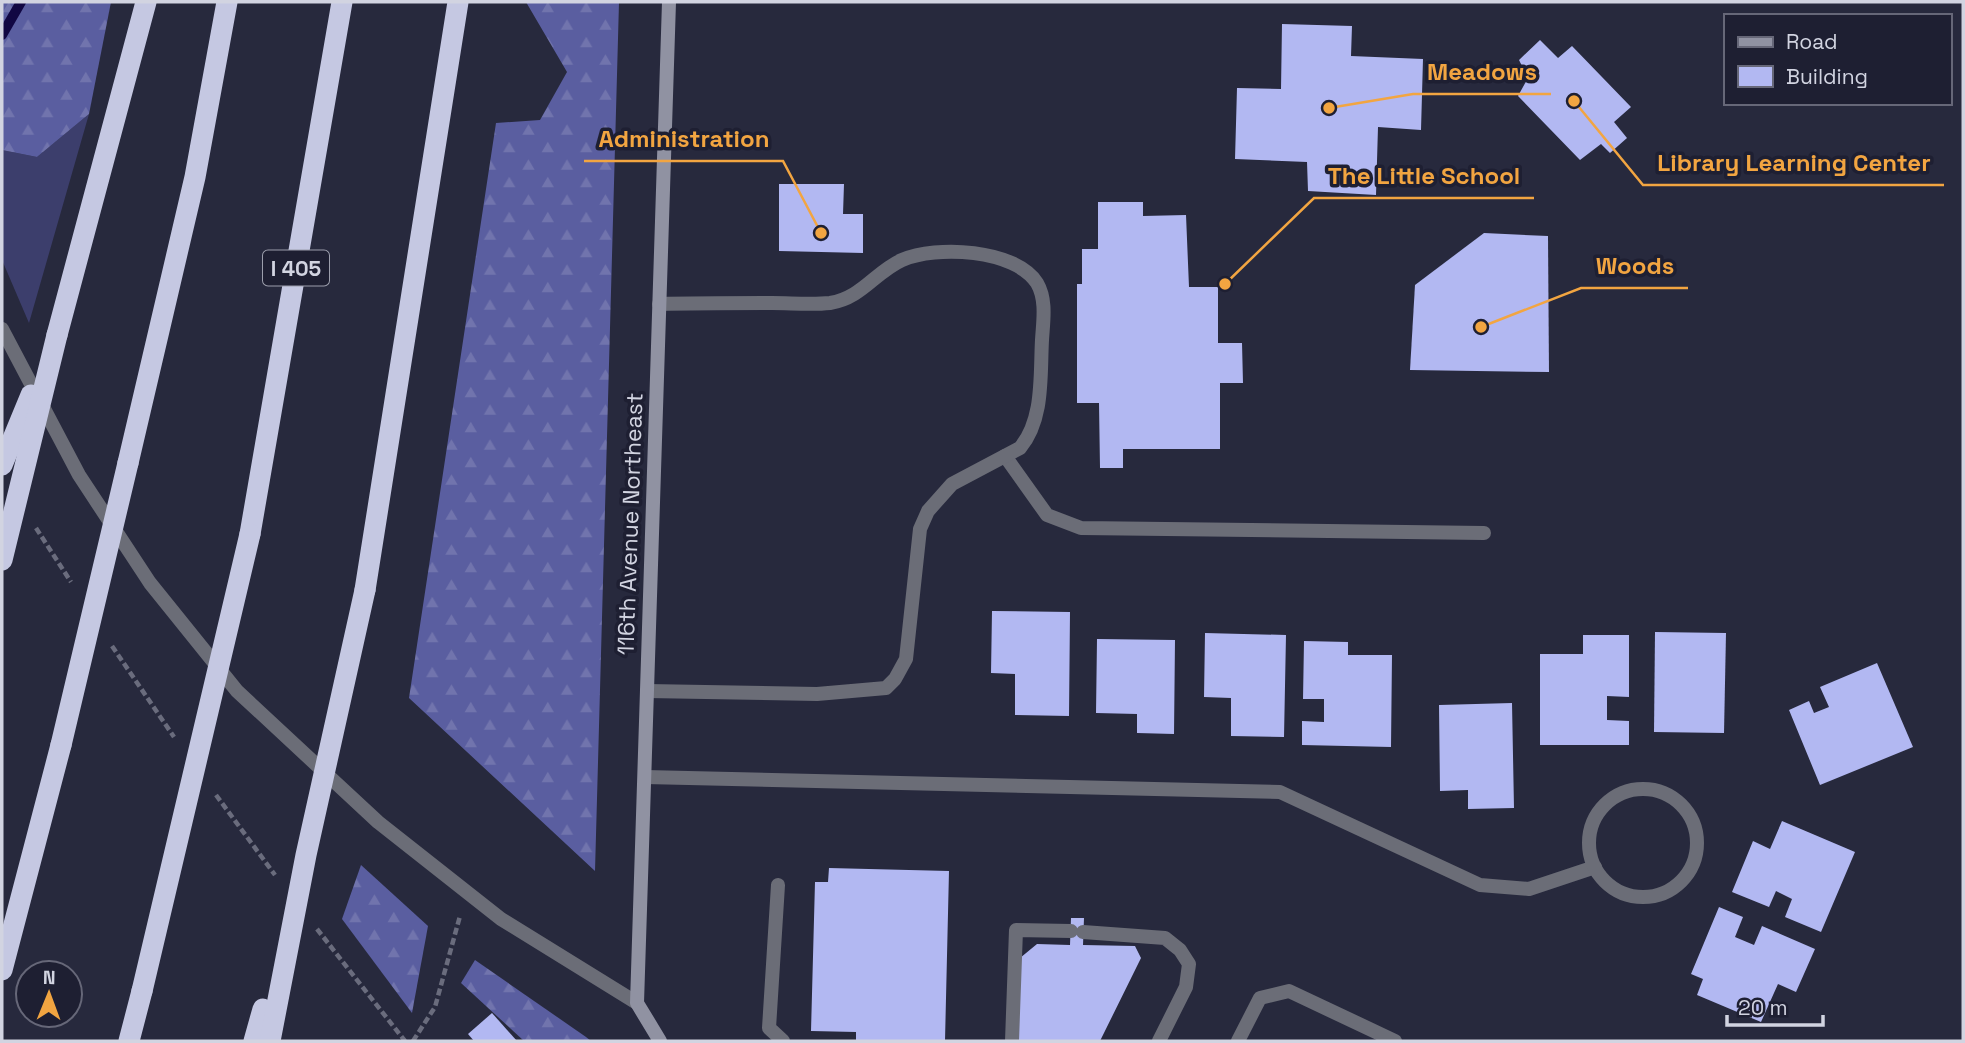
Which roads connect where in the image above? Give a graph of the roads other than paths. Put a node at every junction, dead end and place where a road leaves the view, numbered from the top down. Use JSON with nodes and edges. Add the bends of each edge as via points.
{"nodes":[{"id":1,"x":146,"y":2,"type":"edge"},
{"id":2,"x":226,"y":2,"type":"edge"},
{"id":3,"x":342,"y":2,"type":"edge"},
{"id":4,"x":458,"y":2,"type":"edge"},
{"id":5,"x":669,"y":2,"type":"edge"},
{"id":6,"x":659,"y":304,"type":"junction"},
{"id":7,"x":2,"y":329,"type":"edge"},
{"id":8,"x":57,"y":335,"type":"junction"},
{"id":9,"x":1005,"y":456,"type":"junction"},
{"id":10,"x":2,"y":465,"type":"edge"},
{"id":11,"x":1484,"y":533,"type":"dead end"},
{"id":12,"x":2,"y":560,"type":"edge"},
{"id":13,"x":647,"y":691,"type":"junction"},
{"id":14,"x":645,"y":777,"type":"junction"},
{"id":15,"x":306,"y":855,"type":"junction"},
{"id":16,"x":1595,"y":867,"type":"junction"},
{"id":17,"x":778,"y":885,"type":"dead end"},
{"id":18,"x":2,"y":970,"type":"edge"},
{"id":19,"x":637,"y":1003,"type":"junction"},
{"id":20,"x":129,"y":1041,"type":"edge"},
{"id":21,"x":254,"y":1041,"type":"edge"},
{"id":22,"x":270,"y":1041,"type":"edge"},
{"id":23,"x":660,"y":1041,"type":"edge"},
{"id":24,"x":783,"y":1041,"type":"edge"},
{"id":25,"x":1012,"y":1041,"type":"edge"},
{"id":26,"x":1159,"y":1041,"type":"edge"},
{"id":27,"x":1238,"y":1041,"type":"edge"},
{"id":28,"x":1395,"y":1041,"type":"edge"}],
"edges":[{"from":1,"to":8,"type":"highway"},
{"from":2,"to":18,"type":"highway","bridge":true,"via":[[195,177],[61,745]]},
{"from":3,"to":20,"type":"highway","number":"I 405","bridge":true,"via":[[250,534]]},
{"from":4,"to":15,"type":"highway","bridge":true,"via":[[365,590]]},
{"from":5,"to":6,"type":"street","name":"116th Avenue Northeast"},
{"from":6,"to":9,"type":"street","via":[[828,303],[857,295],[886,270],[917,254],[965,252],[1011,262],[1038,285],[1044,309],[1037,415],[1028,438]]},
{"from":6,"to":13,"type":"street","name":"116th Avenue Northeast"},
{"from":7,"to":19,"type":"street","via":[[79,475],[150,583],[237,691],[378,822],[501,919]]},
{"from":8,"to":10,"type":"highway","bridge":true},
{"from":8,"to":12,"type":"highway","bridge":true},
{"from":9,"to":11,"type":"street","via":[[1047,515],[1081,528]]},
{"from":9,"to":13,"type":"street","via":[[952,484],[928,511],[920,529],[907,652],[895,679],[877,690],[817,694]]},
{"from":13,"to":14,"type":"street","name":"116th Avenue Northeast"},
{"from":14,"to":16,"type":"street","via":[[1280,792],[1480,885],[1529,889]]},
{"from":14,"to":19,"type":"street","name":"116th Avenue Northeast"},
{"from":15,"to":21,"type":"highway","bridge":true},
{"from":15,"to":22,"type":"highway","bridge":true},
{"from":16,"to":16,"type":"street","via":[[1606,881],[1637,897],[1670,890],[1684,879],[1695,855],[1696,830],[1689,814],[1661,791],[1643,788],[1609,800],[1590,832]]},
{"from":17,"to":24,"type":"street","via":[[769,1028]]},
{"from":19,"to":23,"type":"street"},
{"from":25,"to":26,"type":"street","via":[[1016,930],[1165,938],[1189,964],[1186,987]]},
{"from":27,"to":28,"type":"street","via":[[1259,998],[1289,991]]}]}
